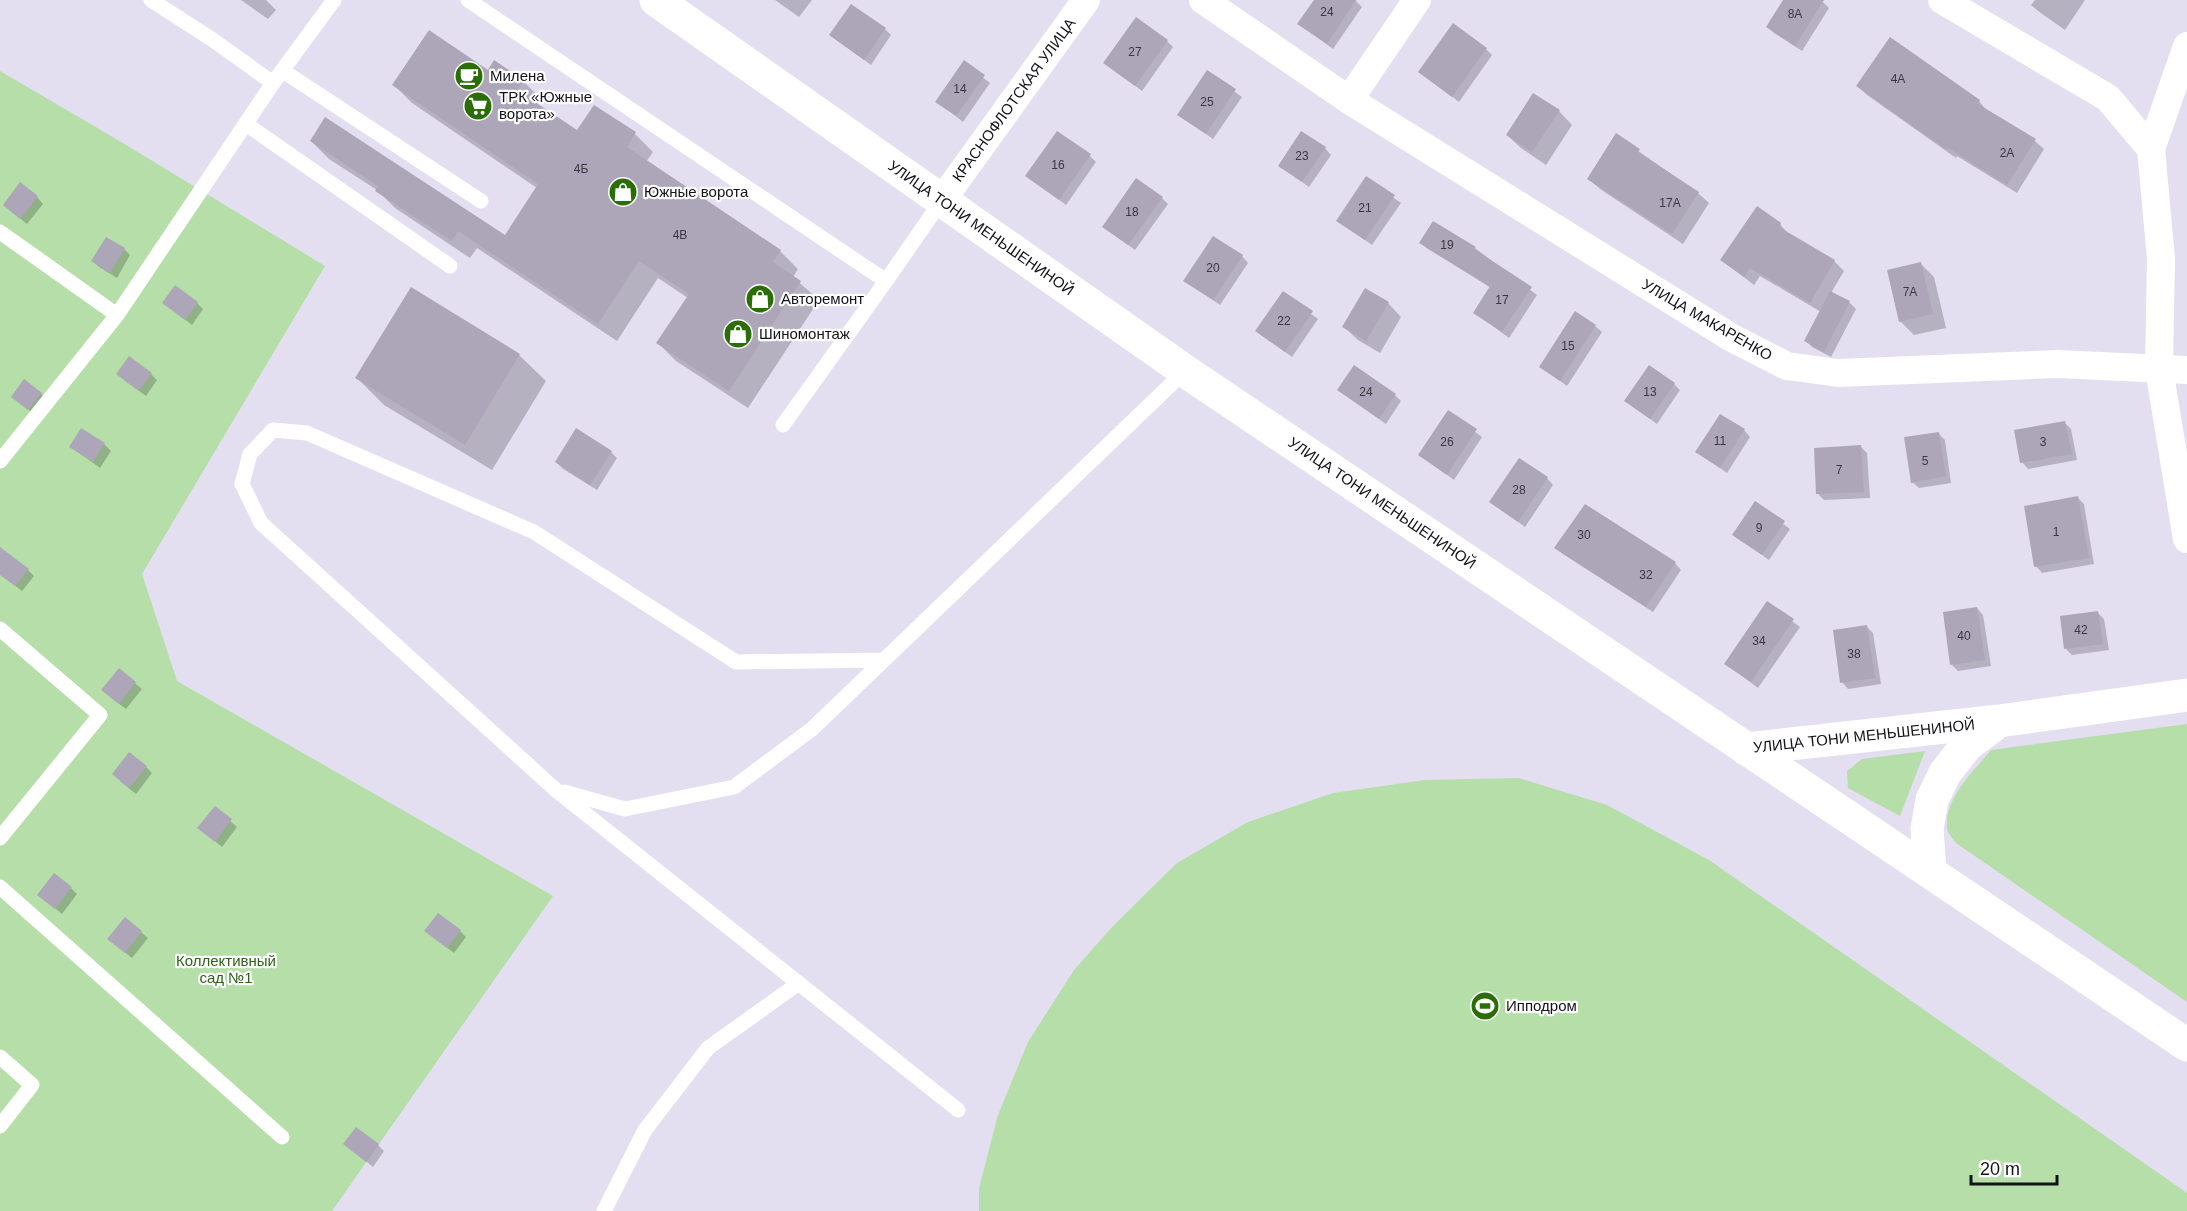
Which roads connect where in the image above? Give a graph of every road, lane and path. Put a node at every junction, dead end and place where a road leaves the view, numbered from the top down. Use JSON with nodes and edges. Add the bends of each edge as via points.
{"nodes":[{"id":1,"x":151,"y":0,"type":"edge"},
{"id":2,"x":334,"y":0,"type":"edge"},
{"id":3,"x":468,"y":0,"type":"edge"},
{"id":4,"x":656,"y":0,"type":"edge"},
{"id":5,"x":1086,"y":0,"type":"edge"},
{"id":6,"x":1203,"y":0,"type":"edge"},
{"id":7,"x":1417,"y":0,"type":"edge"},
{"id":8,"x":1942,"y":0,"type":"edge"},
{"id":9,"x":2187,"y":46,"type":"edge"},
{"id":10,"x":278,"y":77,"type":"junction"},
{"id":11,"x":1348,"y":100,"type":"junction"},
{"id":12,"x":246,"y":124,"type":"junction"},
{"id":13,"x":2151,"y":149,"type":"junction"},
{"id":14,"x":942,"y":200,"type":"junction"},
{"id":15,"x":481,"y":201,"type":"dead end"},
{"id":16,"x":0,"y":232,"type":"edge"},
{"id":17,"x":450,"y":266,"type":"dead end"},
{"id":18,"x":886,"y":281,"type":"junction"},
{"id":19,"x":117,"y":315,"type":"junction"},
{"id":20,"x":2159,"y":369,"type":"junction"},
{"id":21,"x":2187,"y":370,"type":"edge"},
{"id":22,"x":1185,"y":371,"type":"junction"},
{"id":23,"x":783,"y":425,"type":"dead end"},
{"id":24,"x":0,"y":461,"type":"edge"},
{"id":25,"x":2187,"y":539,"type":"edge"},
{"id":26,"x":0,"y":629,"type":"edge"},
{"id":27,"x":883,"y":660,"type":"junction"},
{"id":28,"x":2187,"y":695,"type":"edge"},
{"id":29,"x":1998,"y":721,"type":"junction"},
{"id":30,"x":1746,"y":749,"type":"junction"},
{"id":31,"x":557,"y":791,"type":"junction"},
{"id":32,"x":0,"y":838,"type":"edge"},
{"id":33,"x":1930,"y":871,"type":"junction"},
{"id":34,"x":0,"y":887,"type":"edge"},
{"id":35,"x":799,"y":983,"type":"junction"},
{"id":36,"x":2187,"y":1045,"type":"edge"},
{"id":37,"x":0,"y":1057,"type":"edge"},
{"id":38,"x":958,"y":1110,"type":"dead end"},
{"id":39,"x":0,"y":1126,"type":"edge"},
{"id":40,"x":282,"y":1137,"type":"dead end"},
{"id":41,"x":604,"y":1211,"type":"edge"}],
"edges":[{"from":1,"to":10,"type":"lane"},
{"from":2,"to":10,"type":"lane"},
{"from":3,"to":18,"type":"lane"},
{"from":4,"to":14,"type":"main road","name":"УЛИЦА ТОНИ МЕНЬШЕНИНОЙ"},
{"from":5,"to":14,"type":"street","name":"КРАСНОФЛОТСКАЯ УЛИЦА"},
{"from":6,"to":11,"type":"street","name":"УЛИЦА МАКАРЕНКО"},
{"from":7,"to":11,"type":"street"},
{"from":8,"to":13,"type":"street","via":[[2108,98]]},
{"from":9,"to":13,"type":"street"},
{"from":10,"to":12,"type":"lane"},
{"from":10,"to":15,"type":"lane"},
{"from":11,"to":20,"type":"street","name":"УЛИЦА МАКАРЕНКО","via":[[1732,338],[1786,366],[1838,373],[2058,364]]},
{"from":12,"to":17,"type":"lane"},
{"from":12,"to":19,"type":"lane"},
{"from":13,"to":20,"type":"street","via":[[2161,259]]},
{"from":14,"to":18,"type":"lane"},
{"from":14,"to":22,"type":"main road","name":"УЛИЦА ТОНИ МЕНЬШЕНИНОЙ"},
{"from":16,"to":19,"type":"lane"},
{"from":18,"to":23,"type":"lane"},
{"from":19,"to":24,"type":"lane"},
{"from":20,"to":21,"type":"street","name":"УЛИЦА МАКАРЕНКО"},
{"from":20,"to":25,"type":"street"},
{"from":22,"to":27,"type":"lane"},
{"from":22,"to":30,"type":"main road","name":"УЛИЦА ТОНИ МЕНЬШЕНИНОЙ"},
{"from":26,"to":32,"type":"lane","via":[[100,715]]},
{"from":27,"to":31,"type":"lane","via":[[812,729],[734,787],[625,809]]},
{"from":27,"to":31,"type":"lane","via":[[736,662],[534,532],[307,433],[273,430],[250,454],[242,484],[261,523]]},
{"from":28,"to":29,"type":"main road","name":"УЛИЦА ТОНИ МЕНЬШЕНИНОЙ"},
{"from":29,"to":30,"type":"main road","name":"УЛИЦА ТОНИ МЕНЬШЕНИНОЙ"},
{"from":29,"to":33,"type":"main road","via":[[1967,745],[1945,773],[1932,800],[1927,829]]},
{"from":30,"to":33,"type":"main road"},
{"from":31,"to":35,"type":"lane"},
{"from":33,"to":36,"type":"main road"},
{"from":34,"to":40,"type":"lane"},
{"from":35,"to":38,"type":"lane"},
{"from":35,"to":41,"type":"lane","via":[[708,1048],[645,1130]]},
{"from":37,"to":39,"type":"lane","via":[[32,1085]]}]}
